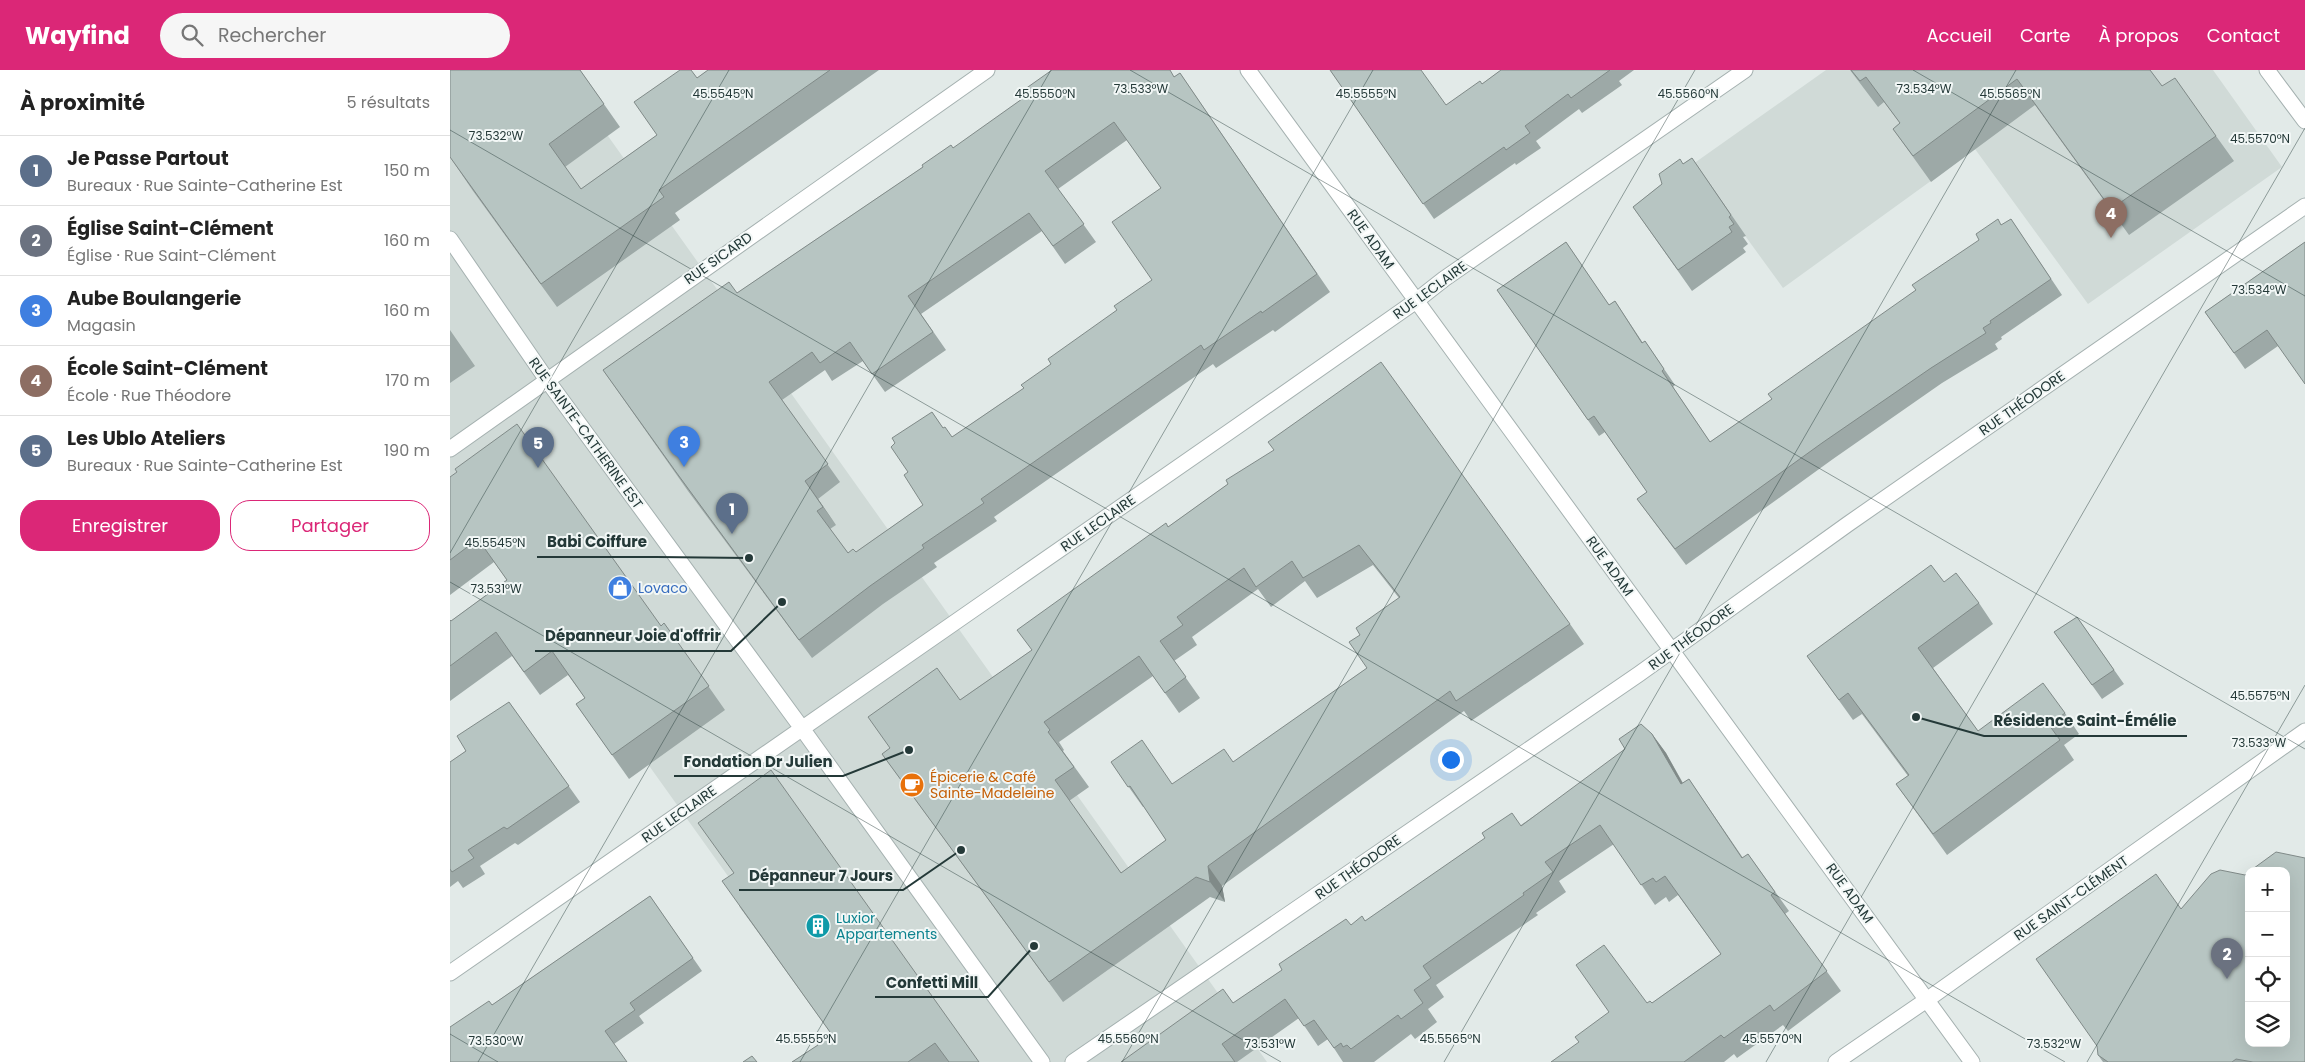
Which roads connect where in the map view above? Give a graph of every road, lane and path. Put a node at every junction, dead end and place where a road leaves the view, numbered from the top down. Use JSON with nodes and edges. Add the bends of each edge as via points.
{"nodes":[{"id":1,"x":987,"y":70,"type":"edge"},
{"id":2,"x":1248,"y":70,"type":"edge"},
{"id":3,"x":1745,"y":70,"type":"edge"},
{"id":4,"x":2268,"y":70,"type":"edge"},
{"id":5,"x":2305,"y":121,"type":"edge"},
{"id":6,"x":2305,"y":206,"type":"edge"},
{"id":7,"x":450,"y":239,"type":"edge"},
{"id":8,"x":1416,"y":301,"type":"junction"},
{"id":9,"x":547,"y":380,"type":"junction"},
{"id":10,"x":450,"y":449,"type":"edge"},
{"id":11,"x":1672,"y":651,"type":"junction"},
{"id":12,"x":801,"y":727,"type":"junction"},
{"id":13,"x":2305,"y":731,"type":"edge"},
{"id":14,"x":450,"y":973,"type":"edge"},
{"id":15,"x":1928,"y":999,"type":"junction"},
{"id":16,"x":1042,"y":1062,"type":"edge"},
{"id":17,"x":1073,"y":1062,"type":"edge"},
{"id":18,"x":1836,"y":1062,"type":"edge"},
{"id":19,"x":1972,"y":1062,"type":"edge"}],
"edges":[{"from":1,"to":9,"type":"street","name":"RUE SICARD"},
{"from":2,"to":8,"type":"street","name":"RUE ADAM"},
{"from":3,"to":8,"type":"street","name":"RUE LECLAIRE"},
{"from":4,"to":5,"type":"street"},
{"from":6,"to":11,"type":"street","name":"RUE THÉODORE","via":[[1826,539]]},
{"from":7,"to":9,"type":"street","name":"RUE SAINTE-CATHERINE EST"},
{"from":8,"to":11,"type":"street","name":"RUE ADAM"},
{"from":8,"to":12,"type":"street","name":"RUE LECLAIRE"},
{"from":9,"to":10,"type":"street","name":"RUE SICARD"},
{"from":9,"to":12,"type":"street","name":"RUE SAINTE-CATHERINE EST"},
{"from":11,"to":15,"type":"street","name":"RUE ADAM"},
{"from":11,"to":17,"type":"street","name":"RUE THÉODORE"},
{"from":12,"to":14,"type":"street","name":"RUE LECLAIRE"},
{"from":12,"to":16,"type":"street","name":"RUE SAINTE-CATHERINE EST"},
{"from":13,"to":15,"type":"street","name":"RUE SAINT-CLÉMENT"},
{"from":15,"to":18,"type":"street","name":"RUE SAINT-CLÉMENT"},
{"from":15,"to":19,"type":"street","name":"RUE ADAM"}]}
